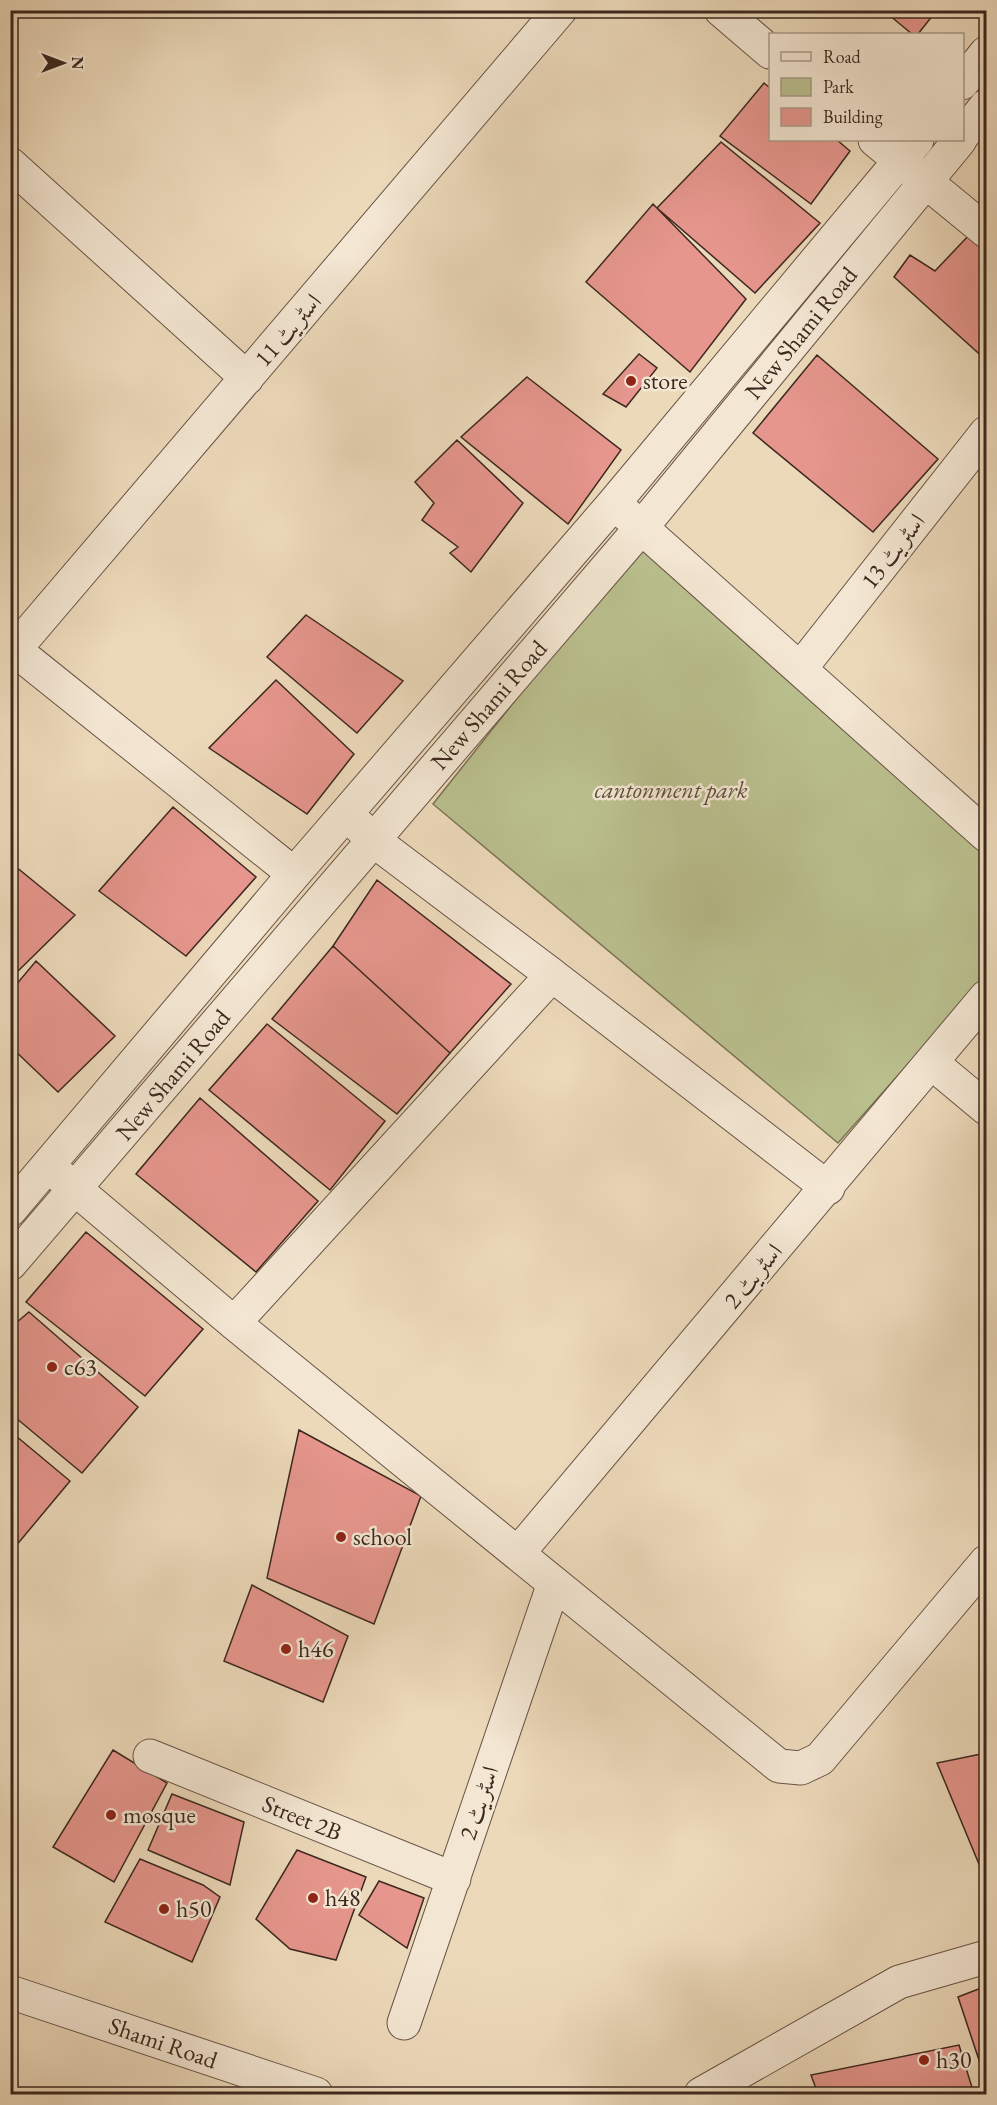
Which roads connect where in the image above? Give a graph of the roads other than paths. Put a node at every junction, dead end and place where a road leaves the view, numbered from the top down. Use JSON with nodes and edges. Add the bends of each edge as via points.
{"nodes":[{"id":1,"x":561,"y":10,"type":"edge"},
{"id":2,"x":722,"y":10,"type":"edge"},
{"id":3,"x":769,"y":50,"type":"edge"},
{"id":4,"x":987,"y":53,"type":"edge"},
{"id":5,"x":964,"y":82,"type":"edge"},
{"id":6,"x":987,"y":106,"type":"edge"},
{"id":7,"x":964,"y":134,"type":"edge"},
{"id":8,"x":878,"y":141,"type":"edge"},
{"id":9,"x":959,"y":141,"type":"edge"},
{"id":10,"x":909,"y":150,"type":"edge"},
{"id":11,"x":10,"y":164,"type":"edge"},
{"id":12,"x":925,"y":182,"type":"junction"},
{"id":13,"x":987,"y":231,"type":"edge"},
{"id":14,"x":247,"y":378,"type":"junction"},
{"id":15,"x":987,"y":433,"type":"edge"},
{"id":16,"x":614,"y":504,"type":"junction"},
{"id":17,"x":641,"y":528,"type":"junction"},
{"id":18,"x":13,"y":648,"type":"edge"},
{"id":19,"x":800,"y":669,"type":"junction"},
{"id":20,"x":346,"y":814,"type":"junction"},
{"id":21,"x":987,"y":835,"type":"edge"},
{"id":22,"x":373,"y":840,"type":"junction"},
{"id":23,"x":294,"y":874,"type":"junction"},
{"id":24,"x":552,"y":975,"type":"junction"},
{"id":25,"x":987,"y":997,"type":"edge"},
{"id":26,"x":932,"y":1063,"type":"junction"},
{"id":27,"x":987,"y":1108,"type":"edge"},
{"id":28,"x":49,"y":1166,"type":"junction"},
{"id":29,"x":828,"y":1188,"type":"junction"},
{"id":30,"x":76,"y":1189,"type":"junction"},
{"id":31,"x":10,"y":1210,"type":"edge"},
{"id":32,"x":10,"y":1264,"type":"edge"},
{"id":33,"x":234,"y":1323,"type":"junction"},
{"id":34,"x":518,"y":1553,"type":"junction"},
{"id":35,"x":987,"y":1562,"type":"edge"},
{"id":36,"x":554,"y":1583,"type":"junction"},
{"id":37,"x":150,"y":1756,"type":"dead end"},
{"id":38,"x":454,"y":1879,"type":"junction"},
{"id":39,"x":987,"y":1957,"type":"edge"},
{"id":40,"x":10,"y":1992,"type":"edge"},
{"id":41,"x":404,"y":2024,"type":"dead end"},
{"id":42,"x":316,"y":2094,"type":"edge"},
{"id":43,"x":701,"y":2094,"type":"edge"}],
"edges":[{"from":1,"to":14,"type":"street","name":"اسٹریٹ 11"},
{"from":2,"to":3,"type":"street"},
{"from":4,"to":5,"type":"street"},
{"from":6,"to":7,"type":"street","name":"New Shami Road"},
{"from":8,"to":10,"type":"street"},
{"from":9,"to":12,"type":"street","name":"New Shami Road"},
{"from":10,"to":12,"type":"street"},
{"from":10,"to":16,"type":"street","name":"New Shami Road"},
{"from":11,"to":14,"type":"street"},
{"from":12,"to":13,"type":"street"},
{"from":12,"to":17,"type":"street","name":"New Shami Road"},
{"from":14,"to":18,"type":"street","name":"اسٹریٹ 11"},
{"from":15,"to":19,"type":"street","name":"اسٹریٹ 13"},
{"from":16,"to":17,"type":"street"},
{"from":16,"to":20,"type":"street","name":"New Shami Road"},
{"from":17,"to":19,"type":"street"},
{"from":17,"to":22,"type":"street","name":"New Shami Road"},
{"from":18,"to":23,"type":"street"},
{"from":19,"to":21,"type":"street"},
{"from":20,"to":22,"type":"street"},
{"from":20,"to":23,"type":"street","name":"New Shami Road"},
{"from":22,"to":24,"type":"street"},
{"from":22,"to":30,"type":"street","name":"New Shami Road"},
{"from":23,"to":28,"type":"street","name":"New Shami Road"},
{"from":24,"to":29,"type":"street"},
{"from":24,"to":33,"type":"street"},
{"from":25,"to":26,"type":"street","name":"اسٹریٹ 2"},
{"from":26,"to":27,"type":"street"},
{"from":26,"to":29,"type":"street","name":"اسٹریٹ 2"},
{"from":28,"to":30,"type":"street"},
{"from":28,"to":31,"type":"street","name":"New Shami Road"},
{"from":29,"to":34,"type":"street","name":"اسٹریٹ 2"},
{"from":30,"to":32,"type":"street","name":"New Shami Road"},
{"from":30,"to":33,"type":"street"},
{"from":33,"to":34,"type":"street"},
{"from":34,"to":36,"type":"street"},
{"from":35,"to":36,"type":"street","via":[[820,1759],[801,1768],[779,1766]]},
{"from":36,"to":38,"type":"street","name":"اسٹریٹ 2"},
{"from":37,"to":38,"type":"street","name":"Street 2B"},
{"from":38,"to":41,"type":"street","name":"اسٹریٹ 2"},
{"from":39,"to":43,"type":"street","via":[[899,1982]]},
{"from":40,"to":42,"type":"street","name":"Shami Road"}]}
